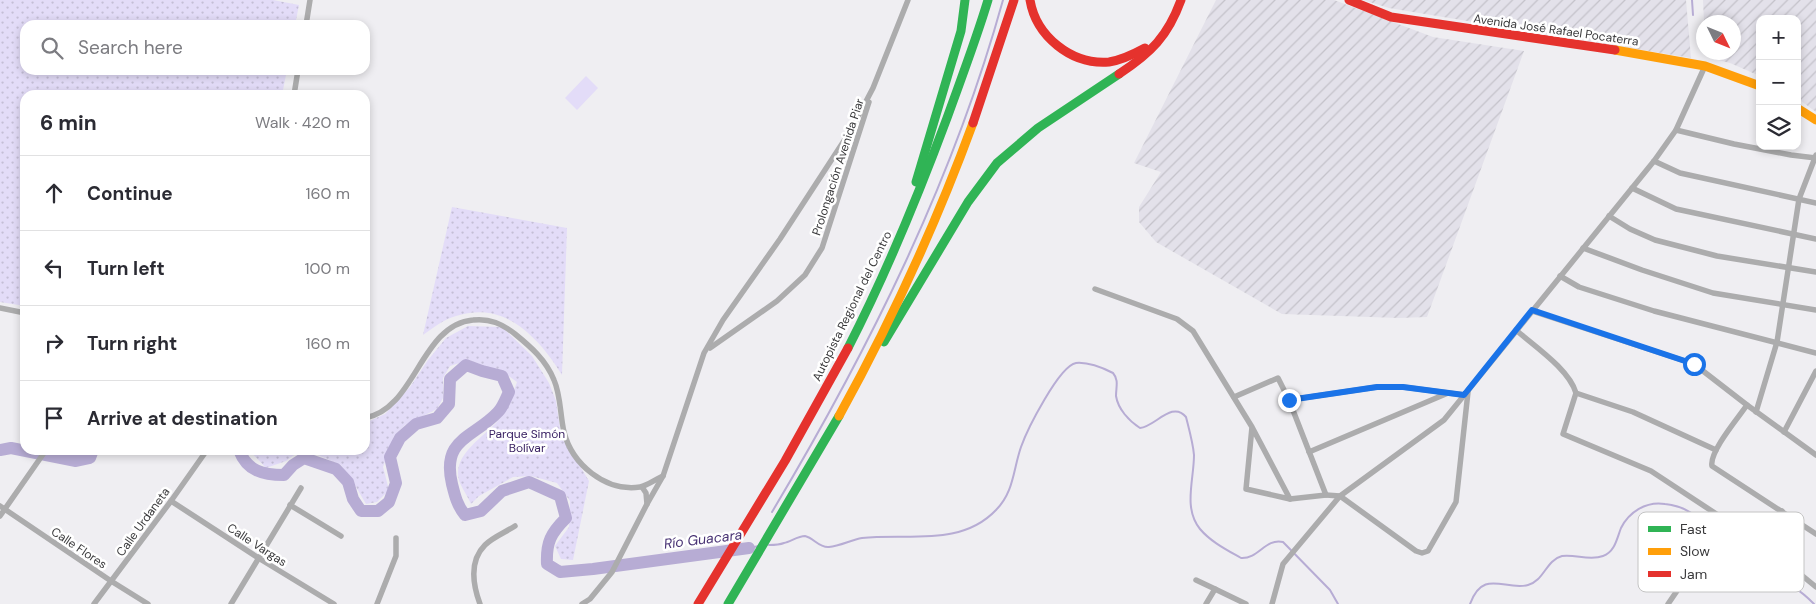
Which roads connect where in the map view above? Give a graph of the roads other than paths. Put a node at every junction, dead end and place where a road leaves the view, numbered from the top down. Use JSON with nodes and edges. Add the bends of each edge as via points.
{"nodes":[{"id":1,"x":310,"y":0,"type":"edge"},
{"id":2,"x":908,"y":0,"type":"edge"},
{"id":3,"x":965,"y":0,"type":"edge"},
{"id":4,"x":988,"y":0,"type":"edge"},
{"id":5,"x":1014,"y":0,"type":"edge"},
{"id":6,"x":1030,"y":0,"type":"edge"},
{"id":7,"x":1176,"y":0,"type":"edge"},
{"id":8,"x":1181,"y":0,"type":"edge"},
{"id":9,"x":1349,"y":0,"type":"edge"},
{"id":10,"x":307,"y":20,"type":"edge"},
{"id":11,"x":1705,"y":66,"type":"junction"},
{"id":12,"x":297,"y":75,"type":"edge"},
{"id":13,"x":1756,"y":85,"type":"edge"},
{"id":14,"x":873,"y":88,"type":"junction"},
{"id":15,"x":295,"y":90,"type":"edge"},
{"id":16,"x":1801,"y":111,"type":"edge"},
{"id":17,"x":1816,"y":120,"type":"edge"},
{"id":18,"x":1676,"y":130,"type":"junction"},
{"id":19,"x":1816,"y":157,"type":"edge"},
{"id":20,"x":1654,"y":161,"type":"junction"},
{"id":21,"x":1632,"y":188,"type":"junction"},
{"id":22,"x":1799,"y":198,"type":"junction"},
{"id":23,"x":1816,"y":203,"type":"edge"},
{"id":24,"x":1609,"y":216,"type":"junction"},
{"id":25,"x":1794,"y":234,"type":"junction"},
{"id":26,"x":1816,"y":239,"type":"edge"},
{"id":27,"x":1583,"y":248,"type":"junction"},
{"id":28,"x":1789,"y":268,"type":"junction"},
{"id":29,"x":1816,"y":272,"type":"edge"},
{"id":30,"x":1560,"y":276,"type":"junction"},
{"id":31,"x":880,"y":280,"type":"junction"},
{"id":32,"x":1094,"y":290,"type":"dead end"},
{"id":33,"x":1784,"y":304,"type":"junction"},
{"id":34,"x":0,"y":308,"type":"edge"},
{"id":35,"x":1532,"y":310,"type":"junction"},
{"id":36,"x":1816,"y":310,"type":"edge"},
{"id":37,"x":20,"y":312,"type":"edge"},
{"id":38,"x":1516,"y":330,"type":"junction"},
{"id":39,"x":1777,"y":342,"type":"junction"},
{"id":40,"x":708,"y":349,"type":"junction"},
{"id":41,"x":1816,"y":353,"type":"edge"},
{"id":42,"x":1816,"y":371,"type":"edge"},
{"id":43,"x":1450,"y":392,"type":"junction"},
{"id":44,"x":1466,"y":393,"type":"junction"},
{"id":45,"x":1576,"y":393,"type":"junction"},
{"id":46,"x":1234,"y":397,"type":"junction"},
{"id":47,"x":1289,"y":400,"type":"junction"},
{"id":48,"x":1747,"y":405,"type":"junction"},
{"id":49,"x":1756,"y":412,"type":"junction"},
{"id":50,"x":370,"y":417,"type":"edge"},
{"id":51,"x":1252,"y":427,"type":"junction"},
{"id":52,"x":1784,"y":432,"type":"junction"},
{"id":53,"x":823,"y":445,"type":"junction"},
{"id":54,"x":1716,"y":450,"type":"junction"},
{"id":55,"x":1309,"y":452,"type":"junction"},
{"id":56,"x":1815,"y":452,"type":"edge"},
{"id":57,"x":43,"y":455,"type":"edge"},
{"id":58,"x":203,"y":455,"type":"edge"},
{"id":59,"x":663,"y":476,"type":"junction"},
{"id":60,"x":642,"y":487,"type":"junction"},
{"id":61,"x":301,"y":488,"type":"dead end"},
{"id":62,"x":1326,"y":495,"type":"junction"},
{"id":63,"x":1340,"y":496,"type":"junction"},
{"id":64,"x":1290,"y":500,"type":"junction"},
{"id":65,"x":171,"y":501,"type":"junction"},
{"id":66,"x":290,"y":504,"type":"junction"},
{"id":67,"x":647,"y":504,"type":"junction"},
{"id":68,"x":2,"y":508,"type":"edge"},
{"id":69,"x":1782,"y":511,"type":"edge"},
{"id":70,"x":1713,"y":512,"type":"edge"},
{"id":71,"x":0,"y":516,"type":"edge"},
{"id":72,"x":516,"y":526,"type":"dead end"},
{"id":73,"x":1804,"y":526,"type":"edge"},
{"id":74,"x":1816,"y":534,"type":"edge"},
{"id":75,"x":341,"y":536,"type":"dead end"},
{"id":76,"x":396,"y":538,"type":"dead end"},
{"id":77,"x":260,"y":559,"type":"junction"},
{"id":78,"x":1804,"y":578,"type":"edge"},
{"id":79,"x":1196,"y":580,"type":"dead end"},
{"id":80,"x":111,"y":581,"type":"junction"},
{"id":81,"x":1816,"y":587,"type":"edge"},
{"id":82,"x":1215,"y":589,"type":"junction"},
{"id":83,"x":1676,"y":592,"type":"edge"},
{"id":84,"x":731,"y":600,"type":"edge"},
{"id":85,"x":94,"y":604,"type":"edge"},
{"id":86,"x":148,"y":604,"type":"edge"},
{"id":87,"x":231,"y":604,"type":"edge"},
{"id":88,"x":334,"y":604,"type":"edge"},
{"id":89,"x":377,"y":604,"type":"edge"},
{"id":90,"x":480,"y":604,"type":"edge"},
{"id":91,"x":582,"y":604,"type":"edge"},
{"id":92,"x":698,"y":604,"type":"edge"},
{"id":93,"x":1206,"y":604,"type":"edge"},
{"id":94,"x":1246,"y":604,"type":"edge"},
{"id":95,"x":1272,"y":604,"type":"edge"},
{"id":96,"x":1668,"y":604,"type":"edge"}],
"edges":[{"from":1,"to":10,"type":"street"},
{"from":2,"to":14,"type":"street","name":"Prolongación Avenida Piar"},
{"from":3,"to":31,"type":"main road","via":[[951,66],[918,177]]},
{"from":4,"to":31,"type":"main road","name":"Autopista Regional del Centro","via":[[931,162]]},
{"from":5,"to":53,"type":"main road","via":[[973,124],[941,203],[904,289]]},
{"from":6,"to":7,"type":"main road","via":[[1035,20],[1047,37],[1069,54],[1095,62],[1123,59],[1146,47],[1166,26]]},
{"from":8,"to":53,"type":"main road","via":[[1169,28],[1151,51],[1033,132],[997,163],[960,214],[872,364],[843,421]]},
{"from":9,"to":11,"type":"main road","name":"Avenida José Rafael Pocaterra","via":[[1391,16],[1425,23]]},
{"from":11,"to":13,"type":"main road","name":"Avenida José Rafael Pocaterra"},
{"from":11,"to":18,"type":"street"},
{"from":12,"to":15,"type":"street"},
{"from":14,"to":40,"type":"street","name":"Prolongación Avenida Piar","via":[[851,130],[723,320]]},
{"from":14,"to":40,"type":"street","name":"Prolongación Avenida Piar","via":[[822,248],[805,275],[777,301]]},
{"from":16,"to":17,"type":"main road"},
{"from":18,"to":19,"type":"street","via":[[1791,155]]},
{"from":18,"to":20,"type":"street"},
{"from":19,"to":22,"type":"street"},
{"from":20,"to":21,"type":"street"},
{"from":20,"to":22,"type":"street","via":[[1680,173]]},
{"from":21,"to":24,"type":"street"},
{"from":21,"to":25,"type":"street","via":[[1676,209]]},
{"from":22,"to":23,"type":"street"},
{"from":22,"to":25,"type":"street"},
{"from":24,"to":27,"type":"street"},
{"from":24,"to":28,"type":"street","via":[[1655,240],[1716,256]]},
{"from":25,"to":26,"type":"street"},
{"from":25,"to":28,"type":"street"},
{"from":27,"to":30,"type":"street"},
{"from":27,"to":33,"type":"street","via":[[1713,293]]},
{"from":28,"to":29,"type":"street"},
{"from":28,"to":33,"type":"street"},
{"from":30,"to":35,"type":"street"},
{"from":30,"to":39,"type":"street","via":[[1579,287],[1654,311]]},
{"from":31,"to":92,"type":"main road","name":"Autopista Regional del Centro","via":[[813,413]]},
{"from":32,"to":46,"type":"street","via":[[1177,319],[1193,331]]},
{"from":33,"to":36,"type":"street"},
{"from":33,"to":39,"type":"street"},
{"from":34,"to":37,"type":"street"},
{"from":35,"to":38,"type":"street"},
{"from":35,"to":48,"type":"street","via":[[1694,364]]},
{"from":38,"to":44,"type":"street"},
{"from":38,"to":45,"type":"street","via":[[1558,366]]},
{"from":39,"to":41,"type":"street"},
{"from":39,"to":49,"type":"street"},
{"from":40,"to":59,"type":"street","name":"Prolongación Avenida Piar"},
{"from":42,"to":52,"type":"street"},
{"from":43,"to":44,"type":"street"},
{"from":43,"to":47,"type":"street","via":[[1377,387]]},
{"from":43,"to":55,"type":"street"},
{"from":44,"to":63,"type":"street","via":[[1434,429]]},
{"from":44,"to":63,"type":"street","via":[[1456,502],[1428,551],[1416,551]]},
{"from":45,"to":54,"type":"street","via":[[1633,412]]},
{"from":45,"to":70,"type":"street","via":[[1563,434],[1651,471]]},
{"from":46,"to":47,"type":"street","via":[[1278,378]]},
{"from":46,"to":51,"type":"street"},
{"from":47,"to":55,"type":"street"},
{"from":48,"to":49,"type":"street"},
{"from":48,"to":54,"type":"street"},
{"from":49,"to":52,"type":"street"},
{"from":50,"to":60,"type":"street","via":[[384,411],[392,403],[438,340],[455,326],[472,320],[490,320],[519,337],[545,363],[554,380],[568,444],[582,465],[604,481],[626,488]]},
{"from":51,"to":64,"type":"street"},
{"from":51,"to":64,"type":"street","via":[[1246,490]]},
{"from":52,"to":56,"type":"street"},
{"from":53,"to":84,"type":"main road"},
{"from":54,"to":69,"type":"street","via":[[1712,466]]},
{"from":55,"to":62,"type":"street"},
{"from":57,"to":68,"type":"street"},
{"from":58,"to":65,"type":"street","name":"Calle Urdaneta"},
{"from":59,"to":60,"type":"street"},
{"from":59,"to":67,"type":"street","name":"Prolongación Avenida Piar"},
{"from":60,"to":67,"type":"street"},
{"from":61,"to":66,"type":"street"},
{"from":62,"to":63,"type":"street"},
{"from":62,"to":64,"type":"street"},
{"from":63,"to":95,"type":"street","via":[[1283,564]]},
{"from":65,"to":77,"type":"street","name":"Calle Vargas"},
{"from":65,"to":80,"type":"street","name":"Calle Urdaneta"},
{"from":66,"to":75,"type":"street"},
{"from":66,"to":77,"type":"street"},
{"from":67,"to":91,"type":"street","name":"Prolongación Avenida Piar","via":[[612,572]]},
{"from":68,"to":71,"type":"street"},
{"from":68,"to":80,"type":"street","name":"Calle Flores"},
{"from":72,"to":90,"type":"street","via":[[485,545],[477,558],[473,574]]},
{"from":73,"to":74,"type":"street"},
{"from":76,"to":89,"type":"street","via":[[396,556]]},
{"from":77,"to":87,"type":"street"},
{"from":77,"to":88,"type":"street","name":"Calle Vargas"},
{"from":78,"to":81,"type":"street"},
{"from":79,"to":82,"type":"street"},
{"from":80,"to":85,"type":"street","name":"Calle Urdaneta"},
{"from":80,"to":86,"type":"street","name":"Calle Flores"},
{"from":82,"to":93,"type":"street"},
{"from":82,"to":94,"type":"street"},
{"from":83,"to":96,"type":"street"}]}
